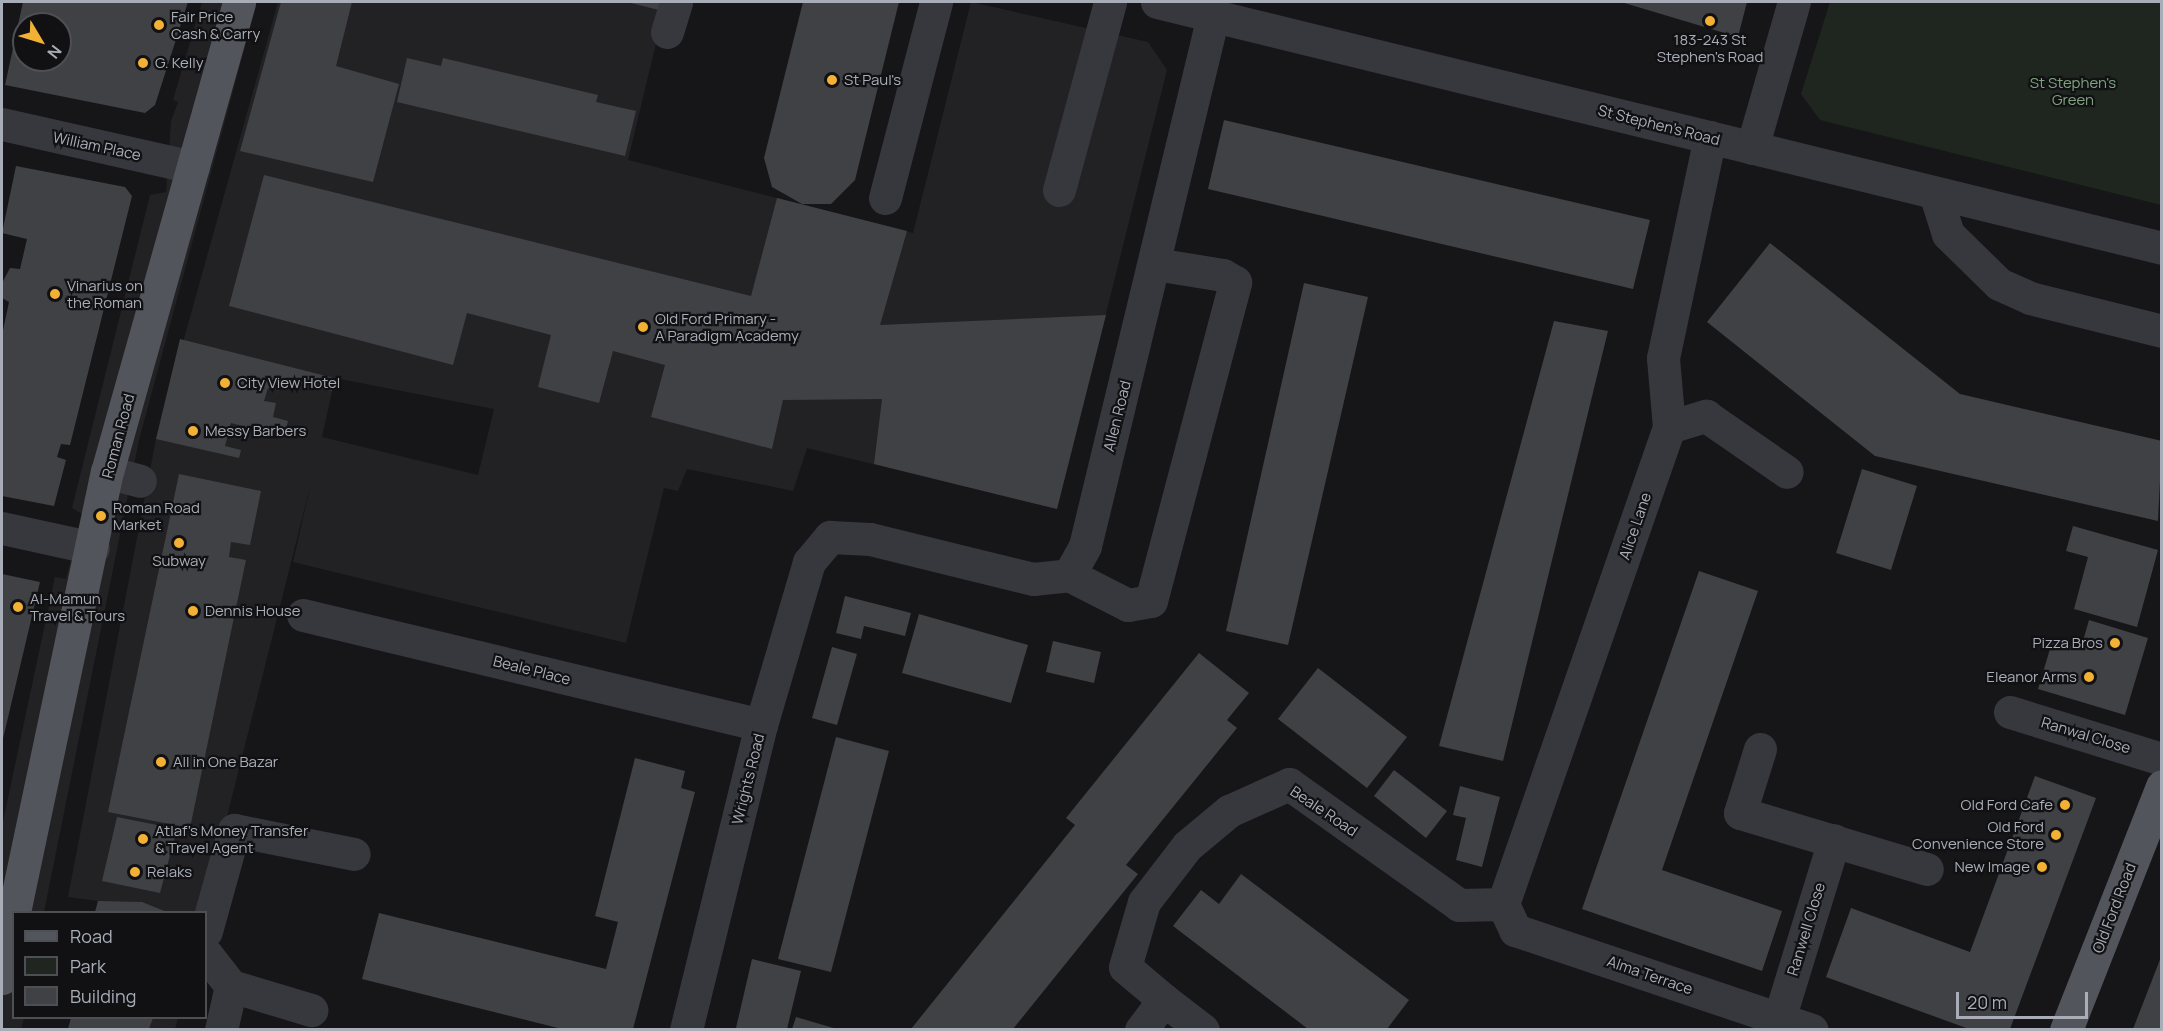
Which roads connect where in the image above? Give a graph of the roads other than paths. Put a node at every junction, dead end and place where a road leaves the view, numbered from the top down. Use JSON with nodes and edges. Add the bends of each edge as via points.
{"nodes":[{"id":1,"x":239,"y":2,"type":"edge"},
{"id":2,"x":676,"y":2,"type":"edge"},
{"id":3,"x":936,"y":2,"type":"edge"},
{"id":4,"x":1110,"y":2,"type":"edge"},
{"id":5,"x":1157,"y":2,"type":"edge"},
{"id":6,"x":1794,"y":2,"type":"edge"},
{"id":7,"x":1213,"y":16,"type":"junction"},
{"id":8,"x":667,"y":32,"type":"dead end"},
{"id":9,"x":2,"y":124,"type":"edge"},
{"id":10,"x":1710,"y":137,"type":"junction"},
{"id":11,"x":1752,"y":148,"type":"junction"},
{"id":12,"x":194,"y":167,"type":"junction"},
{"id":13,"x":1059,"y":190,"type":"dead end"},
{"id":14,"x":1935,"y":193,"type":"junction"},
{"id":15,"x":885,"y":198,"type":"dead end"},
{"id":16,"x":2162,"y":248,"type":"edge"},
{"id":17,"x":1155,"y":264,"type":"junction"},
{"id":18,"x":2162,"y":331,"type":"edge"},
{"id":19,"x":1669,"y":427,"type":"junction"},
{"id":20,"x":107,"y":471,"type":"junction"},
{"id":21,"x":1787,"y":472,"type":"dead end"},
{"id":22,"x":140,"y":481,"type":"dead end"},
{"id":23,"x":2,"y":528,"type":"edge"},
{"id":24,"x":93,"y":548,"type":"junction"},
{"id":25,"x":1069,"y":575,"type":"junction"},
{"id":26,"x":303,"y":615,"type":"dead end"},
{"id":27,"x":2010,"y":712,"type":"dead end"},
{"id":28,"x":761,"y":725,"type":"junction"},
{"id":29,"x":1760,"y":749,"type":"dead end"},
{"id":30,"x":2162,"y":759,"type":"edge"},
{"id":31,"x":2162,"y":786,"type":"edge"},
{"id":32,"x":1834,"y":840,"type":"junction"},
{"id":33,"x":354,"y":854,"type":"dead end"},
{"id":34,"x":1927,"y":869,"type":"dead end"},
{"id":35,"x":1503,"y":904,"type":"junction"},
{"id":36,"x":13,"y":911,"type":"edge"},
{"id":37,"x":9,"y":927,"type":"edge"},
{"id":38,"x":207,"y":927,"type":"edge"},
{"id":39,"x":207,"y":955,"type":"edge"},
{"id":40,"x":2,"y":978,"type":"edge"},
{"id":41,"x":231,"y":986,"type":"junction"},
{"id":42,"x":1164,"y":999,"type":"junction"},
{"id":43,"x":311,"y":1010,"type":"dead end"},
{"id":44,"x":1779,"y":1019,"type":"junction"},
{"id":45,"x":221,"y":1029,"type":"edge"},
{"id":46,"x":686,"y":1029,"type":"edge"},
{"id":47,"x":1141,"y":1029,"type":"edge"},
{"id":48,"x":1203,"y":1029,"type":"edge"},
{"id":49,"x":1812,"y":1029,"type":"edge"},
{"id":50,"x":2066,"y":1029,"type":"edge"}],
"edges":[{"from":1,"to":12,"type":"main road","name":"Roman Road"},
{"from":2,"to":8,"type":"street"},
{"from":3,"to":15,"type":"street"},
{"from":4,"to":13,"type":"street"},
{"from":5,"to":7,"type":"street","name":"St Stephen's Road"},
{"from":6,"to":11,"type":"street"},
{"from":7,"to":10,"type":"street","name":"St Stephen's Road"},
{"from":7,"to":17,"type":"street","name":"Allen Road"},
{"from":9,"to":12,"type":"street","name":"William Place"},
{"from":10,"to":11,"type":"street","name":"St Stephen's Road"},
{"from":10,"to":19,"type":"street","name":"Alice Lane","via":[[1663,358]]},
{"from":11,"to":14,"type":"street","name":"St Stephen's Road"},
{"from":12,"to":20,"type":"main road","name":"Roman Road"},
{"from":14,"to":16,"type":"street","name":"St Stephen's Road"},
{"from":14,"to":18,"type":"street","via":[[1948,234],[1998,284],[2030,298]]},
{"from":17,"to":25,"type":"street","name":"Allen Road","via":[[1085,546]]},
{"from":17,"to":25,"type":"street","via":[[1223,275],[1235,282],[1151,601],[1128,605]]},
{"from":19,"to":21,"type":"street","via":[[1706,416]]},
{"from":19,"to":35,"type":"street","name":"Alice Lane"},
{"from":20,"to":22,"type":"street"},
{"from":20,"to":24,"type":"main road","name":"Roman Road"},
{"from":23,"to":24,"type":"street"},
{"from":24,"to":36,"type":"main road","name":"Roman Road"},
{"from":25,"to":28,"type":"street","name":"Wrights Road","via":[[1034,579],[870,539],[830,537],[809,562]]},
{"from":26,"to":28,"type":"street","name":"Beale Place"},
{"from":27,"to":30,"type":"street","name":"Ranwal Close"},
{"from":28,"to":46,"type":"street","name":"Wrights Road"},
{"from":29,"to":32,"type":"street","via":[[1740,813]]},
{"from":31,"to":50,"type":"main road","name":"Old Ford Road"},
{"from":32,"to":34,"type":"street"},
{"from":32,"to":44,"type":"street","name":"Ranwell Close"},
{"from":33,"to":38,"type":"street","via":[[234,830]]},
{"from":35,"to":42,"type":"street","name":"Beale Road","via":[[1459,905],[1289,784],[1229,811],[1187,846],[1144,902],[1125,967]]},
{"from":35,"to":44,"type":"street","name":"Alma Terrace","via":[[1515,930]]},
{"from":37,"to":40,"type":"main road","name":"Roman Road"},
{"from":39,"to":41,"type":"street"},
{"from":41,"to":43,"type":"street"},
{"from":41,"to":45,"type":"street"},
{"from":42,"to":47,"type":"street"},
{"from":42,"to":48,"type":"street"},
{"from":44,"to":49,"type":"street","name":"Alma Terrace"}]}
